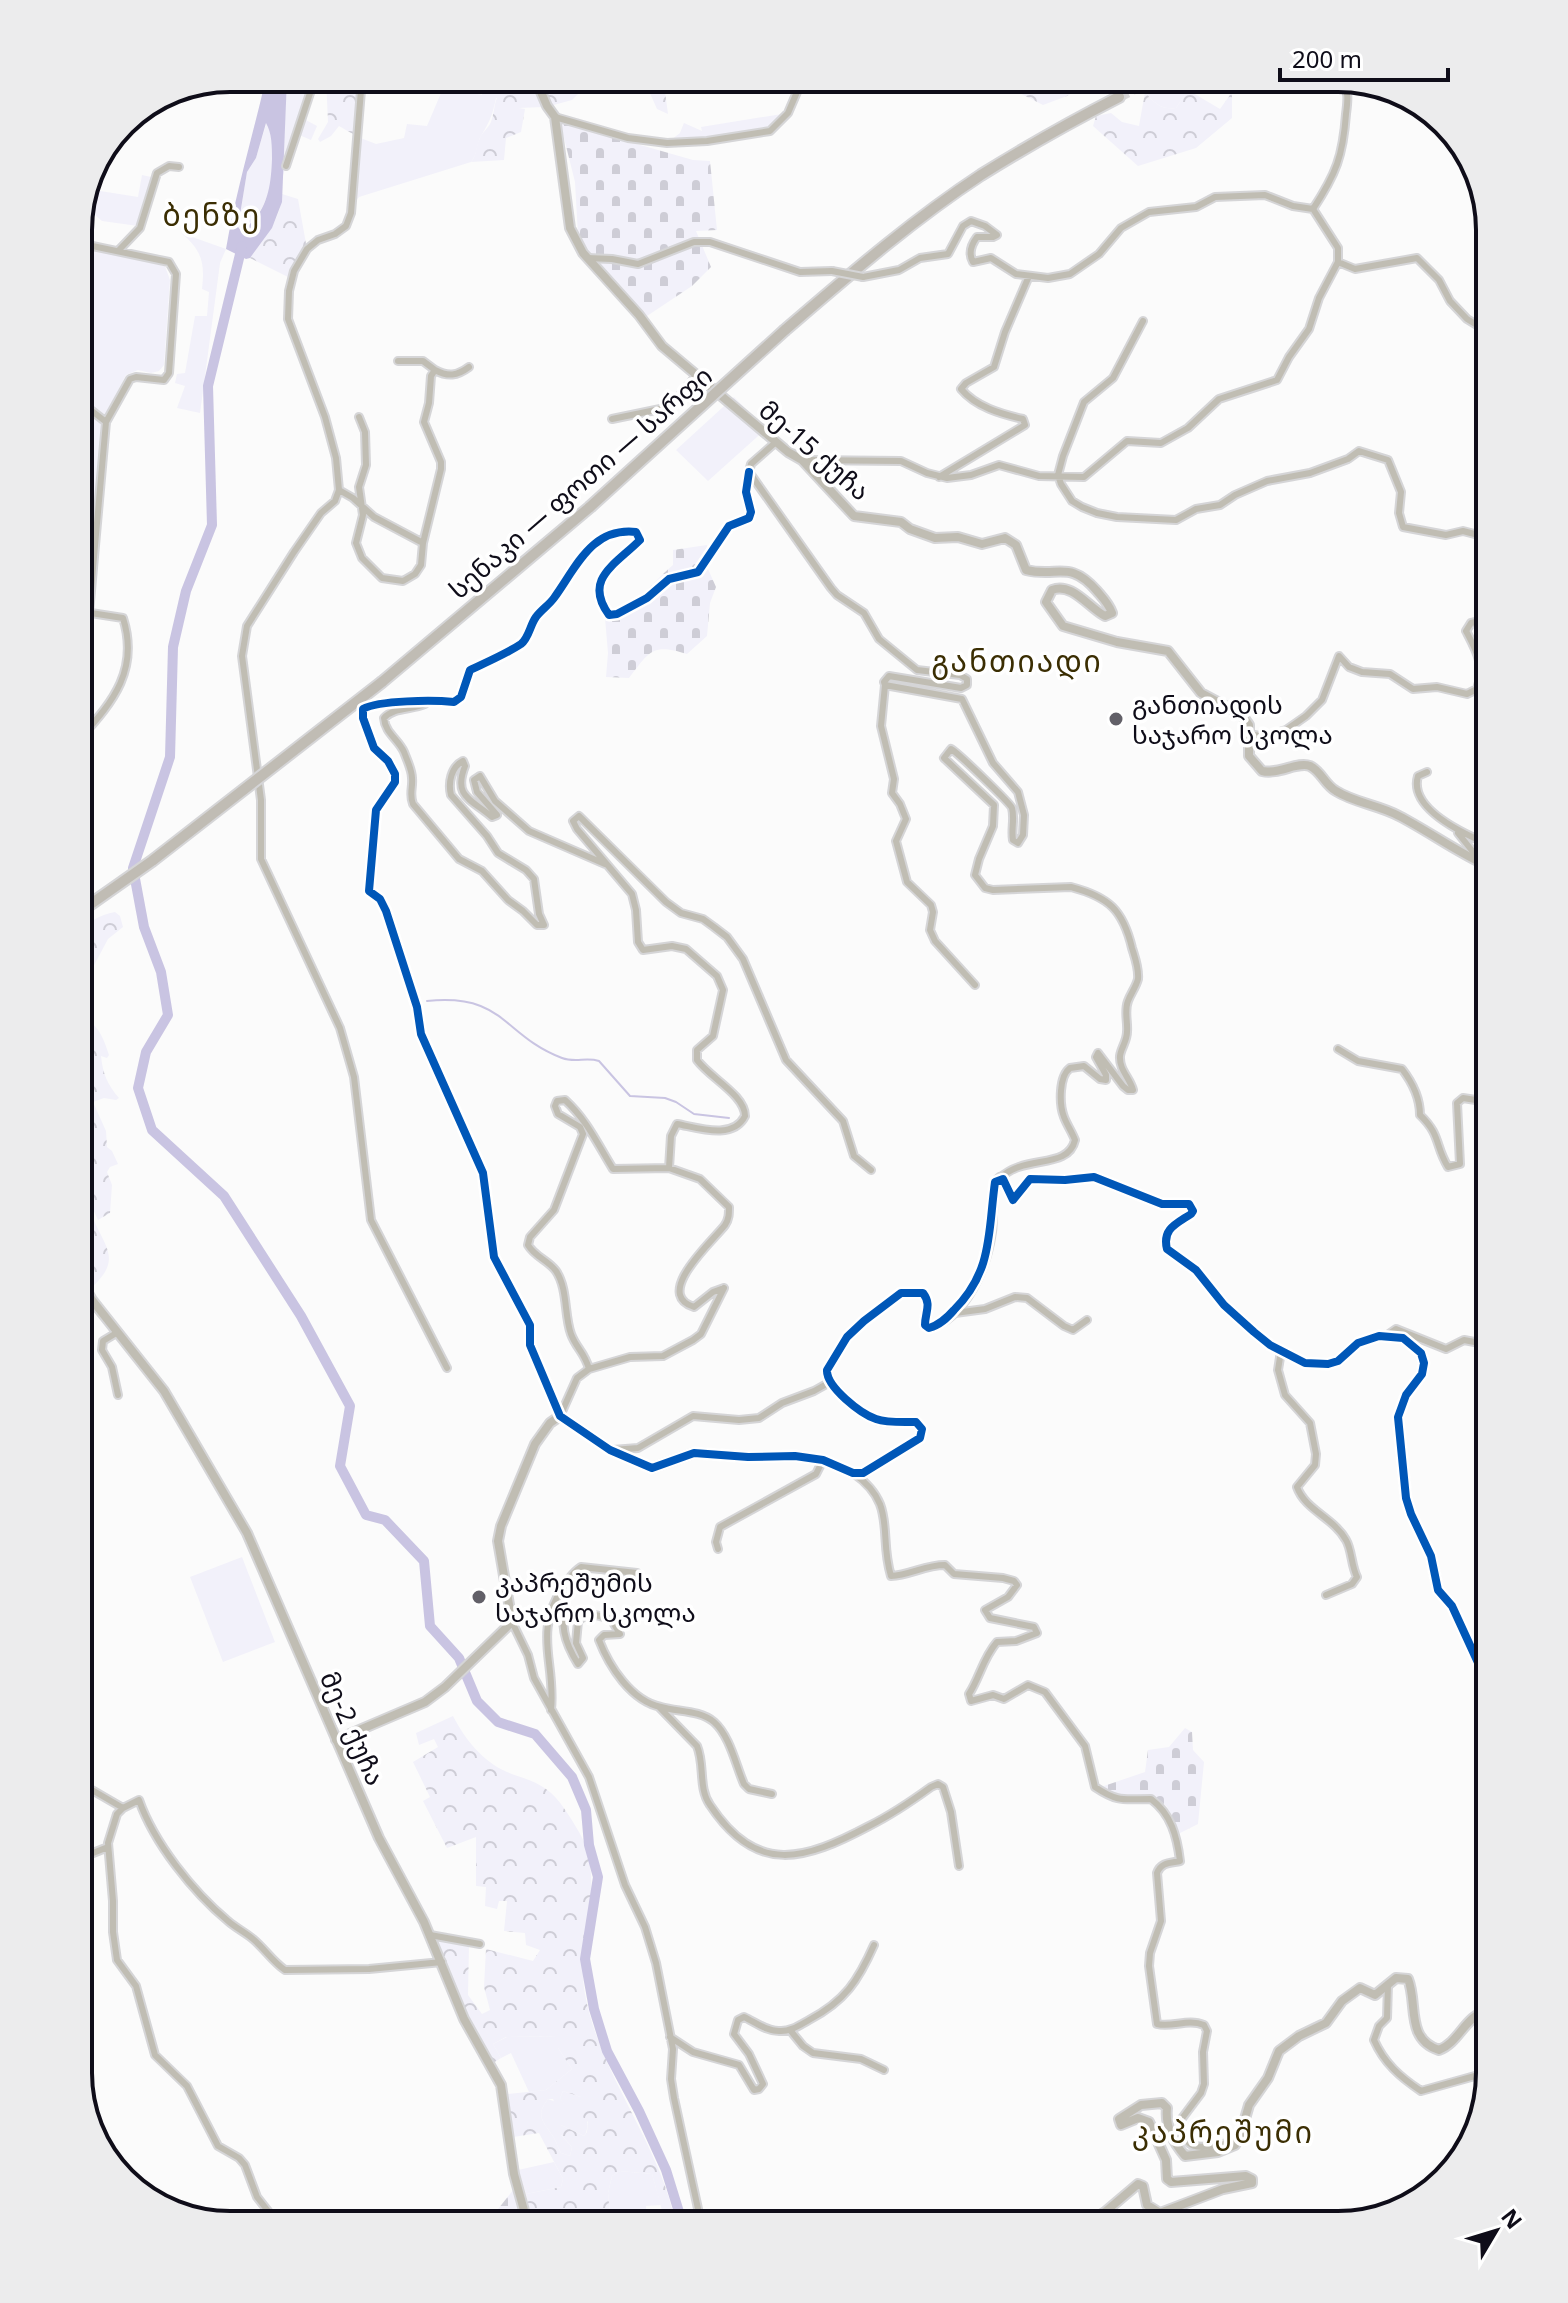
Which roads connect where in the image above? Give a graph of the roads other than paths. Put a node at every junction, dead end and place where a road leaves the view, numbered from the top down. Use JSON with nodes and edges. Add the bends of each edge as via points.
{"nodes":[{"id":1,"x":310,"y":92,"type":"edge"},
{"id":2,"x":361,"y":92,"type":"edge"},
{"id":3,"x":541,"y":92,"type":"edge"},
{"id":4,"x":797,"y":92,"type":"dead end"},
{"id":5,"x":1349,"y":92,"type":"edge"},
{"id":6,"x":1119,"y":97,"type":"tunnel mouth"},
{"id":7,"x":555,"y":117,"type":"junction"},
{"id":8,"x":286,"y":166,"type":"dead end"},
{"id":9,"x":179,"y":167,"type":"dead end"},
{"id":10,"x":1313,"y":209,"type":"junction"},
{"id":11,"x":92,"y":245,"type":"edge"},
{"id":12,"x":119,"y":250,"type":"junction"},
{"id":13,"x":587,"y":258,"type":"junction"},
{"id":14,"x":1338,"y":262,"type":"junction"},
{"id":15,"x":1029,"y":276,"type":"junction"},
{"id":16,"x":1143,"y":321,"type":"dead end"},
{"id":17,"x":1476,"y":324,"type":"edge"},
{"id":18,"x":398,"y":361,"type":"dead end"},
{"id":19,"x":469,"y":367,"type":"dead end"},
{"id":20,"x":435,"y":370,"type":"junction"},
{"id":21,"x":696,"y":376,"type":"junction"},
{"id":22,"x":92,"y":411,"type":"edge"},
{"id":23,"x":359,"y":417,"type":"dead end"},
{"id":24,"x":612,"y":419,"type":"dead end"},
{"id":25,"x":106,"y":422,"type":"junction"},
{"id":26,"x":776,"y":442,"type":"junction"},
{"id":27,"x":802,"y":460,"type":"junction"},
{"id":28,"x":749,"y":472,"type":"junction"},
{"id":29,"x":1058,"y":475,"type":"junction"},
{"id":30,"x":939,"y":477,"type":"junction"},
{"id":31,"x":339,"y":490,"type":"junction"},
{"id":32,"x":361,"y":506,"type":"junction"},
{"id":33,"x":1476,"y":534,"type":"edge"},
{"id":34,"x":423,"y":543,"type":"junction"},
{"id":35,"x":92,"y":579,"type":"edge"},
{"id":36,"x":92,"y":613,"type":"edge"},
{"id":37,"x":1476,"y":622,"type":"edge"},
{"id":38,"x":1476,"y":650,"type":"edge"},
{"id":39,"x":885,"y":685,"type":"junction"},
{"id":40,"x":1476,"y":690,"type":"edge"},
{"id":41,"x":428,"y":702,"type":"junction"},
{"id":42,"x":92,"y":725,"type":"edge"},
{"id":43,"x":1249,"y":734,"type":"junction"},
{"id":44,"x":1427,"y":772,"type":"dead end"},
{"id":45,"x":1456,"y":830,"type":"junction"},
{"id":46,"x":1476,"y":839,"type":"edge"},
{"id":47,"x":1476,"y":853,"type":"edge"},
{"id":48,"x":1476,"y":860,"type":"edge"},
{"id":49,"x":606,"y":864,"type":"junction"},
{"id":50,"x":92,"y":903,"type":"edge"},
{"id":51,"x":975,"y":985,"type":"dead end"},
{"id":52,"x":1338,"y":1049,"type":"dead end"},
{"id":53,"x":1476,"y":1100,"type":"edge"},
{"id":54,"x":669,"y":1168,"type":"junction"},
{"id":55,"x":871,"y":1170,"type":"dead end"},
{"id":56,"x":1000,"y":1178,"type":"junction"},
{"id":57,"x":92,"y":1298,"type":"edge"},
{"id":58,"x":951,"y":1313,"type":"junction"},
{"id":59,"x":1087,"y":1320,"type":"dead end"},
{"id":60,"x":118,"y":1332,"type":"junction"},
{"id":61,"x":1386,"y":1336,"type":"junction"},
{"id":62,"x":1476,"y":1342,"type":"edge"},
{"id":63,"x":1281,"y":1351,"type":"junction"},
{"id":64,"x":447,"y":1368,"type":"dead end"},
{"id":65,"x":589,"y":1369,"type":"junction"},
{"id":66,"x":830,"y":1382,"type":"junction"},
{"id":67,"x":118,"y":1395,"type":"dead end"},
{"id":68,"x":560,"y":1416,"type":"junction"},
{"id":69,"x":610,"y":1450,"type":"junction"},
{"id":70,"x":823,"y":1460,"type":"junction"},
{"id":71,"x":853,"y":1473,"type":"junction"},
{"id":72,"x":718,"y":1549,"type":"dead end"},
{"id":73,"x":637,"y":1573,"type":"dead end"},
{"id":74,"x":560,"y":1592,"type":"junction"},
{"id":75,"x":1326,"y":1595,"type":"dead end"},
{"id":76,"x":512,"y":1622,"type":"junction"},
{"id":77,"x":1476,"y":1658,"type":"edge"},
{"id":78,"x":659,"y":1707,"type":"junction"},
{"id":79,"x":551,"y":1710,"type":"junction"},
{"id":80,"x":336,"y":1740,"type":"junction"},
{"id":81,"x":92,"y":1790,"type":"edge"},
{"id":82,"x":772,"y":1794,"type":"dead end"},
{"id":83,"x":123,"y":1808,"type":"junction"},
{"id":84,"x":108,"y":1847,"type":"junction"},
{"id":85,"x":92,"y":1853,"type":"edge"},
{"id":86,"x":959,"y":1866,"type":"dead end"},
{"id":87,"x":430,"y":1935,"type":"junction"},
{"id":88,"x":480,"y":1944,"type":"dead end"},
{"id":89,"x":874,"y":1945,"type":"dead end"},
{"id":90,"x":442,"y":1962,"type":"junction"},
{"id":91,"x":1388,"y":1983,"type":"junction"},
{"id":92,"x":1476,"y":2016,"type":"edge"},
{"id":93,"x":790,"y":2030,"type":"junction"},
{"id":94,"x":670,"y":2037,"type":"junction"},
{"id":95,"x":884,"y":2070,"type":"dead end"},
{"id":96,"x":1476,"y":2076,"type":"edge"},
{"id":97,"x":1238,"y":2142,"type":"junction"},
{"id":98,"x":268,"y":2211,"type":"edge"},
{"id":99,"x":524,"y":2211,"type":"edge"},
{"id":100,"x":698,"y":2211,"type":"edge"},
{"id":101,"x":1106,"y":2211,"type":"edge"},
{"id":102,"x":1157,"y":2211,"type":"edge"},
{"id":103,"x":1165,"y":2211,"type":"edge"}],
"edges":[{"from":1,"to":8,"type":"street"},
{"from":2,"to":31,"type":"street","via":[[351,213],[346,226],[307,249],[289,291],[288,319],[325,417]]},
{"from":3,"to":7,"type":"street","name":"მე-15 ქუჩა"},
{"from":4,"to":7,"type":"street","via":[[788,113],[770,131],[707,141],[628,138]]},
{"from":5,"to":10,"type":"street","via":[[1342,155]]},
{"from":6,"to":50,"type":"highway","name":"სენაკი — ფოთი — სარფი","bridge":true,"via":[[980,176],[872,257],[590,507],[382,682]]},
{"from":7,"to":13,"type":"street","name":"მე-15 ქუჩა","via":[[570,228]]},
{"from":9,"to":12,"type":"street","via":[[157,173],[140,228]]},
{"from":10,"to":14,"type":"street","via":[[1338,248]]},
{"from":10,"to":15,"type":"street","via":[[1265,195],[1215,197],[1196,207],[1149,212],[1121,228],[1099,254],[1070,274]]},
{"from":11,"to":12,"type":"street"},
{"from":12,"to":25,"type":"street","via":[[175,268],[169,373],[164,380],[130,379]]},
{"from":13,"to":15,"type":"street","bridge":true,"via":[[638,264],[694,242],[710,242],[800,272],[863,277],[948,254],[971,221],[997,235],[977,237],[971,245],[973,262],[991,258]]},
{"from":13,"to":21,"type":"street","name":"მე-15 ქუჩა","via":[[662,346]]},
{"from":14,"to":17,"type":"street","via":[[1355,269],[1417,258]]},
{"from":14,"to":29,"type":"street","via":[[1309,329],[1274,383],[1219,399],[1188,428],[1161,443],[1127,441],[1084,477]]},
{"from":15,"to":30,"type":"street","via":[[994,367],[961,389],[990,409],[1023,419],[1025,425]]},
{"from":16,"to":29,"type":"street","via":[[1113,378],[1084,402]]},
{"from":18,"to":20,"type":"street","via":[[423,361]]},
{"from":19,"to":20,"type":"street","via":[[459,374]]},
{"from":20,"to":34,"type":"street","via":[[424,422],[441,469]]},
{"from":21,"to":24,"type":"street","via":[[670,407]]},
{"from":21,"to":26,"type":"street","name":"მე-15 ქუჩა"},
{"from":22,"to":25,"type":"street"},
{"from":23,"to":32,"type":"street","via":[[366,465],[359,487]]},
{"from":25,"to":35,"type":"street"},
{"from":26,"to":27,"type":"street","name":"მე-15 ქუჩა"},
{"from":26,"to":28,"type":"street"},
{"from":27,"to":30,"type":"street","via":[[901,461]]},
{"from":27,"to":43,"type":"street","name":"მე-15 ქუჩა","via":[[854,516],[901,522],[935,538],[982,544],[1005,538],[1016,545],[1026,570],[1064,570],[1084,578],[1112,613],[1105,616],[1059,587],[1046,602],[1063,626],[1168,651],[1201,693],[1242,715]]},
{"from":28,"to":39,"type":"street","via":[[831,588],[864,613],[887,648],[917,670],[960,675],[969,681],[964,688],[954,688],[889,676]]},
{"from":28,"to":41,"type":"street","via":[[749,518],[729,526],[698,572],[669,579],[647,598],[609,615],[597,594],[599,582],[640,540],[636,532],[611,535],[588,547],[536,617],[524,642],[470,670],[461,697],[454,702]]},
{"from":29,"to":30,"type":"street","via":[[1039,476],[999,465],[958,478]]},
{"from":29,"to":33,"type":"street","via":[[1072,501],[1097,513],[1176,520],[1267,481],[1310,473],[1359,451],[1388,460],[1401,492],[1403,527]]},
{"from":31,"to":32,"type":"street"},
{"from":31,"to":64,"type":"street","via":[[247,626],[242,656],[261,800],[261,859],[340,1028],[354,1077],[371,1220]]},
{"from":32,"to":34,"type":"street"},
{"from":32,"to":34,"type":"street","via":[[356,543],[362,558],[382,578],[403,581],[415,574]]},
{"from":36,"to":42,"type":"street","via":[[123,618],[129,650],[123,681]]},
{"from":37,"to":38,"type":"street","via":[[1466,631]]},
{"from":39,"to":51,"type":"street","via":[[881,726],[894,779],[892,793],[906,819],[896,841],[901,867],[913,891],[931,905],[935,941]]},
{"from":39,"to":56,"type":"street","via":[[962,699],[993,763],[1018,792],[1024,815],[1018,843],[1013,840],[1010,803],[1003,794],[958,752],[946,753],[944,758],[994,805],[993,826],[975,875],[979,882],[993,890],[1071,887],[1099,896],[1120,913],[1138,969],[1126,1005],[1120,1059],[1133,1090],[1123,1086],[1098,1053],[1106,1080],[1084,1066],[1065,1071],[1063,1114],[1075,1140],[1070,1153],[1025,1164]]},
{"from":40,"to":43,"type":"street","via":[[1467,694],[1437,687],[1413,689],[1390,674],[1349,667],[1339,656],[1322,700],[1306,716],[1265,737]]},
{"from":41,"to":49,"type":"street","via":[[393,710],[384,724],[409,767],[413,804],[459,859],[482,871],[508,900],[544,925],[534,879],[498,853],[451,795],[450,778],[463,761],[460,782],[465,797],[492,817],[497,815],[477,792],[474,780],[480,776],[495,801],[529,831]]},
{"from":41,"to":68,"type":"street","via":[[363,709],[374,748],[395,774],[376,810],[369,891],[386,911],[421,1034],[483,1173],[494,1257],[530,1325],[530,1345]]},
{"from":43,"to":48,"type":"street","name":"მე-15 ქუჩა","via":[[1249,756],[1262,771],[1309,765],[1332,789],[1401,816]]},
{"from":44,"to":45,"type":"street","via":[[1416,784],[1421,799]]},
{"from":45,"to":46,"type":"street"},
{"from":45,"to":47,"type":"street"},
{"from":49,"to":54,"type":"street","via":[[632,894],[643,950],[686,949],[717,976],[723,990],[713,1036],[697,1050],[697,1060],[740,1099],[745,1116],[733,1130],[677,1124]]},
{"from":49,"to":55,"type":"street","via":[[577,829],[575,817],[666,902],[727,937],[743,959],[786,1060],[843,1121],[854,1156]]},
{"from":52,"to":53,"type":"street","via":[[1358,1061],[1402,1069],[1448,1167],[1460,1164],[1457,1103],[1463,1098]]},
{"from":54,"to":65,"type":"street","via":[[700,1179],[729,1207],[723,1227],[694,1259],[680,1295],[694,1307],[724,1288],[693,1340],[663,1356],[630,1357]]},
{"from":54,"to":65,"type":"street","via":[[613,1169],[576,1110],[565,1100],[557,1101],[558,1114],[583,1134],[554,1210],[528,1245],[557,1272],[572,1338]]},
{"from":56,"to":58,"type":"street","via":[[994,1185],[983,1268]]},
{"from":56,"to":63,"type":"street","via":[[1013,1200],[1030,1179],[1088,1177],[1162,1204],[1189,1204],[1191,1214],[1167,1231],[1167,1249],[1196,1270],[1244,1324]]},
{"from":57,"to":60,"type":"street","name":"მე-2 ქუჩა"},
{"from":58,"to":59,"type":"street","via":[[985,1309],[1015,1297],[1035,1302],[1073,1330]]},
{"from":58,"to":66,"type":"street","via":[[927,1328],[925,1295],[901,1293],[847,1337],[827,1370]]},
{"from":60,"to":67,"type":"street","via":[[103,1341],[102,1350]]},
{"from":60,"to":80,"type":"street","name":"მე-2 ქუჩა","via":[[164,1391],[247,1533]]},
{"from":61,"to":62,"type":"street","via":[[1396,1329],[1446,1349],[1464,1340]]},
{"from":61,"to":63,"type":"street","via":[[1358,1343],[1328,1364],[1305,1363]]},
{"from":61,"to":77,"type":"street","via":[[1403,1338],[1421,1353],[1424,1363],[1398,1417],[1406,1498],[1431,1556],[1438,1590],[1452,1606]]},
{"from":63,"to":75,"type":"street","via":[[1278,1370],[1285,1395],[1310,1423],[1316,1454],[1298,1491],[1348,1542],[1357,1577]]},
{"from":65,"to":68,"type":"street","via":[[577,1378]]},
{"from":66,"to":69,"type":"street","via":[[759,1418],[693,1416],[638,1448]]},
{"from":66,"to":71,"type":"street","via":[[874,1419],[916,1422],[922,1429],[911,1445]]},
{"from":68,"to":69,"type":"street"},
{"from":68,"to":76,"type":"street","via":[[535,1444],[501,1526],[498,1553]]},
{"from":69,"to":70,"type":"street","via":[[652,1468],[694,1453]]},
{"from":70,"to":71,"type":"street"},
{"from":70,"to":72,"type":"street","via":[[816,1474],[720,1527]]},
{"from":71,"to":97,"type":"street","via":[[877,1498],[884,1514],[891,1576],[945,1565],[954,1574],[1003,1578],[1017,1585],[986,1614],[1034,1627],[1037,1633],[997,1642],[969,1694],[971,1701],[993,1695],[1004,1699],[1028,1685],[1045,1692],[1085,1746],[1095,1787],[1113,1800],[1151,1799],[1171,1821],[1180,1861],[1164,1864],[1157,1873],[1161,1921],[1149,1966],[1154,2013],[1161,2026],[1192,2021],[1207,2031],[1204,2084],[1180,2121],[1184,2139],[1201,2148]]},
{"from":73,"to":74,"type":"street","via":[[581,1567]]},
{"from":74,"to":78,"type":"street","via":[[565,1598],[564,1633],[578,1664],[583,1658],[576,1643],[578,1621],[588,1613],[611,1619],[620,1634],[600,1638],[604,1654],[622,1681]]},
{"from":74,"to":79,"type":"street","via":[[545,1643]]},
{"from":76,"to":79,"type":"street"},
{"from":76,"to":80,"type":"street","via":[[425,1702]]},
{"from":78,"to":82,"type":"street","via":[[714,1722],[744,1784]]},
{"from":78,"to":86,"type":"street","via":[[697,1746],[709,1805],[751,1846],[801,1856],[817,1851],[892,1816],[938,1784],[951,1812]]},
{"from":79,"to":94,"type":"street","via":[[589,1777],[625,1885],[645,1927]]},
{"from":80,"to":87,"type":"street","name":"მე-2 ქუჩა"},
{"from":81,"to":83,"type":"street"},
{"from":83,"to":84,"type":"street"},
{"from":83,"to":90,"type":"street","via":[[139,1800],[159,1841],[202,1897],[285,1970]]},
{"from":84,"to":85,"type":"street"},
{"from":84,"to":98,"type":"street","via":[[117,1960],[136,1986],[155,2055],[187,2086],[218,2146],[245,2165]]},
{"from":87,"to":88,"type":"street"},
{"from":87,"to":90,"type":"street","name":"მე-2 ქუჩა"},
{"from":89,"to":93,"type":"street","via":[[848,1992],[831,2008]]},
{"from":90,"to":99,"type":"street","name":"მე-2 ქუჩა","via":[[464,2019],[501,2085]]},
{"from":91,"to":92,"type":"street","via":[[1408,1979],[1416,2029],[1439,2050]]},
{"from":91,"to":96,"type":"street","via":[[1387,2018],[1374,2040],[1382,2059],[1421,2091]]},
{"from":91,"to":97,"type":"street","via":[[1375,1995],[1360,1988],[1326,2023],[1279,2051],[1249,2105]]},
{"from":93,"to":94,"type":"street","via":[[767,2029],[744,2017],[738,2020],[734,2034],[763,2084],[756,2090],[739,2065],[693,2052]]},
{"from":93,"to":95,"type":"street","via":[[813,2053],[852,2057]]},
{"from":94,"to":100,"type":"street","via":[[674,2098]]},
{"from":97,"to":103,"type":"street","via":[[1218,2152],[1185,2156],[1167,2125],[1165,2105],[1153,2102],[1120,2116],[1121,2125],[1138,2118],[1149,2122],[1171,2182],[1252,2179]]},
{"from":101,"to":102,"type":"street","via":[[1138,2184],[1147,2205]]}]}
